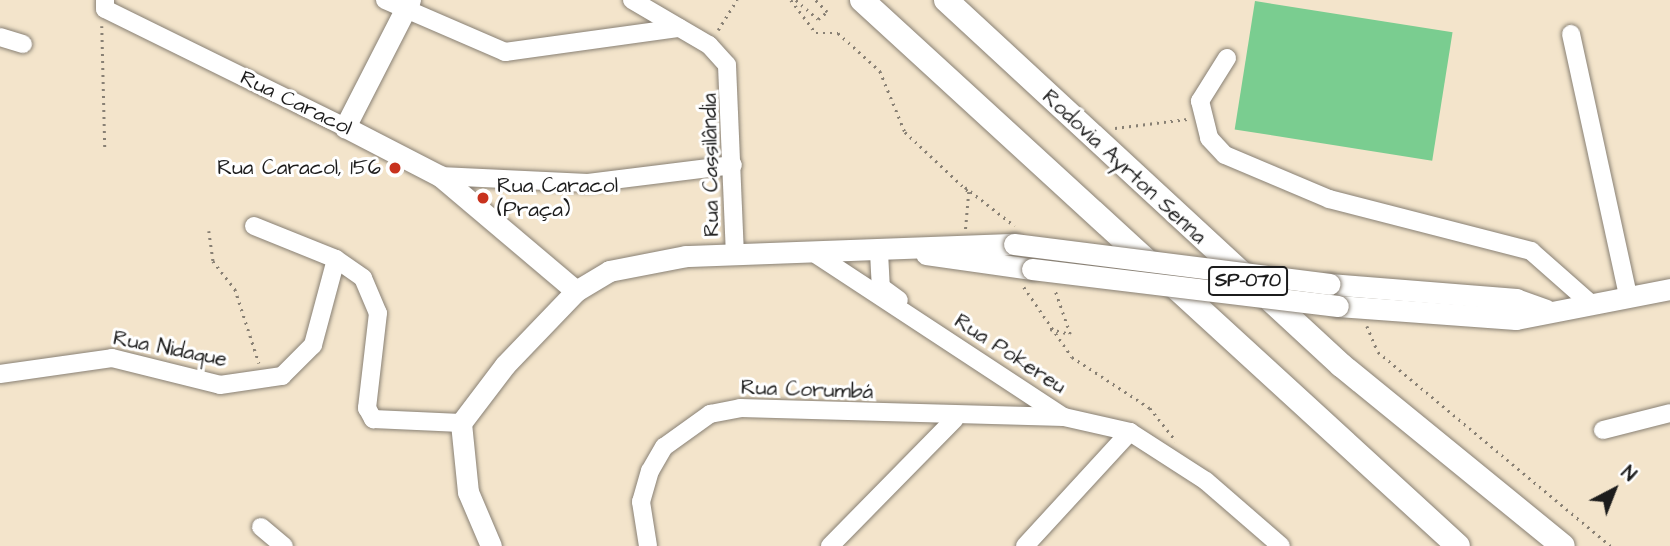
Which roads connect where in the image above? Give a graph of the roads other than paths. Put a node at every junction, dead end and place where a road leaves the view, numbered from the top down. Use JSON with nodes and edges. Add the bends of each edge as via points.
{"nodes":[{"id":1,"x":385,"y":0,"type":"edge"},
{"id":2,"x":632,"y":0,"type":"edge"},
{"id":3,"x":862,"y":0,"type":"edge"},
{"id":4,"x":946,"y":0,"type":"edge"},
{"id":5,"x":105,"y":4,"type":"edge"},
{"id":6,"x":407,"y":5,"type":"edge"},
{"id":7,"x":679,"y":28,"type":"junction"},
{"id":8,"x":1572,"y":34,"type":"dead end"},
{"id":9,"x":0,"y":37,"type":"edge"},
{"id":10,"x":23,"y":44,"type":"dead end"},
{"id":11,"x":1227,"y":58,"type":"dead end"},
{"id":12,"x":345,"y":127,"type":"junction"},
{"id":13,"x":733,"y":164,"type":"junction"},
{"id":14,"x":440,"y":176,"type":"junction"},
{"id":15,"x":254,"y":226,"type":"dead end"},
{"id":16,"x":907,"y":251,"type":"junction"},
{"id":17,"x":879,"y":252,"type":"junction"},
{"id":18,"x":735,"y":255,"type":"junction"},
{"id":19,"x":817,"y":255,"type":"junction"},
{"id":20,"x":336,"y":259,"type":"junction"},
{"id":21,"x":1670,"y":289,"type":"edge"},
{"id":22,"x":576,"y":291,"type":"junction"},
{"id":23,"x":1628,"y":296,"type":"junction"},
{"id":24,"x":1590,"y":303,"type":"junction"},
{"id":25,"x":1546,"y":310,"type":"junction"},
{"id":26,"x":926,"y":326,"type":"junction"},
{"id":27,"x":0,"y":374,"type":"edge"},
{"id":28,"x":1670,"y":413,"type":"edge"},
{"id":29,"x":1064,"y":417,"type":"junction"},
{"id":30,"x":955,"y":419,"type":"junction"},
{"id":31,"x":461,"y":423,"type":"junction"},
{"id":32,"x":1603,"y":429,"type":"dead end"},
{"id":33,"x":1130,"y":432,"type":"junction"},
{"id":34,"x":261,"y":527,"type":"dead end"},
{"id":35,"x":284,"y":546,"type":"edge"},
{"id":36,"x":491,"y":546,"type":"edge"},
{"id":37,"x":648,"y":546,"type":"edge"},
{"id":38,"x":830,"y":546,"type":"edge"},
{"id":39,"x":1025,"y":546,"type":"edge"},
{"id":40,"x":1281,"y":546,"type":"edge"},
{"id":41,"x":1458,"y":546,"type":"edge"},
{"id":42,"x":1563,"y":546,"type":"edge"}],
"edges":[{"from":1,"to":6,"type":"street"},
{"from":2,"to":7,"type":"street","name":"Rua Cassilândia"},
{"from":3,"to":41,"type":"highway","number":"SP-070"},
{"from":4,"to":42,"type":"highway","name":"Rodovia Ayrton Senna","number":"SP-070","via":[[1341,365]]},
{"from":5,"to":12,"type":"street","name":"Rua Caracol"},
{"from":6,"to":7,"type":"street","via":[[505,52]]},
{"from":6,"to":12,"type":"main road"},
{"from":7,"to":13,"type":"street","name":"Rua Cassilândia","via":[[709,45],[730,73]]},
{"from":8,"to":23,"type":"street"},
{"from":9,"to":10,"type":"street"},
{"from":11,"to":24,"type":"street","via":[[1206,84],[1200,118],[1209,138],[1246,169],[1382,215],[1513,244],[1542,258]]},
{"from":12,"to":14,"type":"main road","name":"Rua Caracol"},
{"from":13,"to":14,"type":"street","via":[[588,183]]},
{"from":13,"to":18,"type":"street","name":"Rua Cassilândia"},
{"from":14,"to":22,"type":"main road","name":"Rua Caracol"},
{"from":15,"to":20,"type":"street"},
{"from":16,"to":17,"type":"main road"},
{"from":16,"to":25,"type":"main road","bridge":true,"via":[[1364,309],[1516,319]]},
{"from":16,"to":25,"type":"main road","bridge":true,"via":[[1018,238],[1329,284],[1516,299]]},
{"from":17,"to":19,"type":"main road"},
{"from":17,"to":26,"type":"street","name":"Rua Pokereu","via":[[881,287]]},
{"from":18,"to":19,"type":"main road"},
{"from":18,"to":22,"type":"main road","via":[[645,261],[609,271]]},
{"from":19,"to":26,"type":"street","name":"Rua Pokereu"},
{"from":20,"to":27,"type":"street","name":"Rua Nidaque","via":[[313,345],[293,370],[265,381],[220,385],[112,358]]},
{"from":20,"to":31,"type":"street","via":[[363,278],[378,313],[369,414],[389,425]]},
{"from":21,"to":23,"type":"main road"},
{"from":22,"to":31,"type":"main road","via":[[505,365]]},
{"from":23,"to":24,"type":"main road"},
{"from":24,"to":25,"type":"main road"},
{"from":26,"to":29,"type":"street","name":"Rua Pokereu"},
{"from":28,"to":32,"type":"street"},
{"from":29,"to":30,"type":"street","name":"Rua Corumbá"},
{"from":29,"to":33,"type":"street","name":"Rua Pokereu"},
{"from":30,"to":37,"type":"street","name":"Rua Corumbá","via":[[740,408],[710,414],[664,447],[650,471],[641,502]]},
{"from":30,"to":38,"type":"street"},
{"from":31,"to":36,"type":"main road","via":[[468,492]]},
{"from":33,"to":39,"type":"street"},
{"from":33,"to":40,"type":"street","name":"Rua Pokereu","via":[[1206,481]]},
{"from":34,"to":35,"type":"street"}]}
